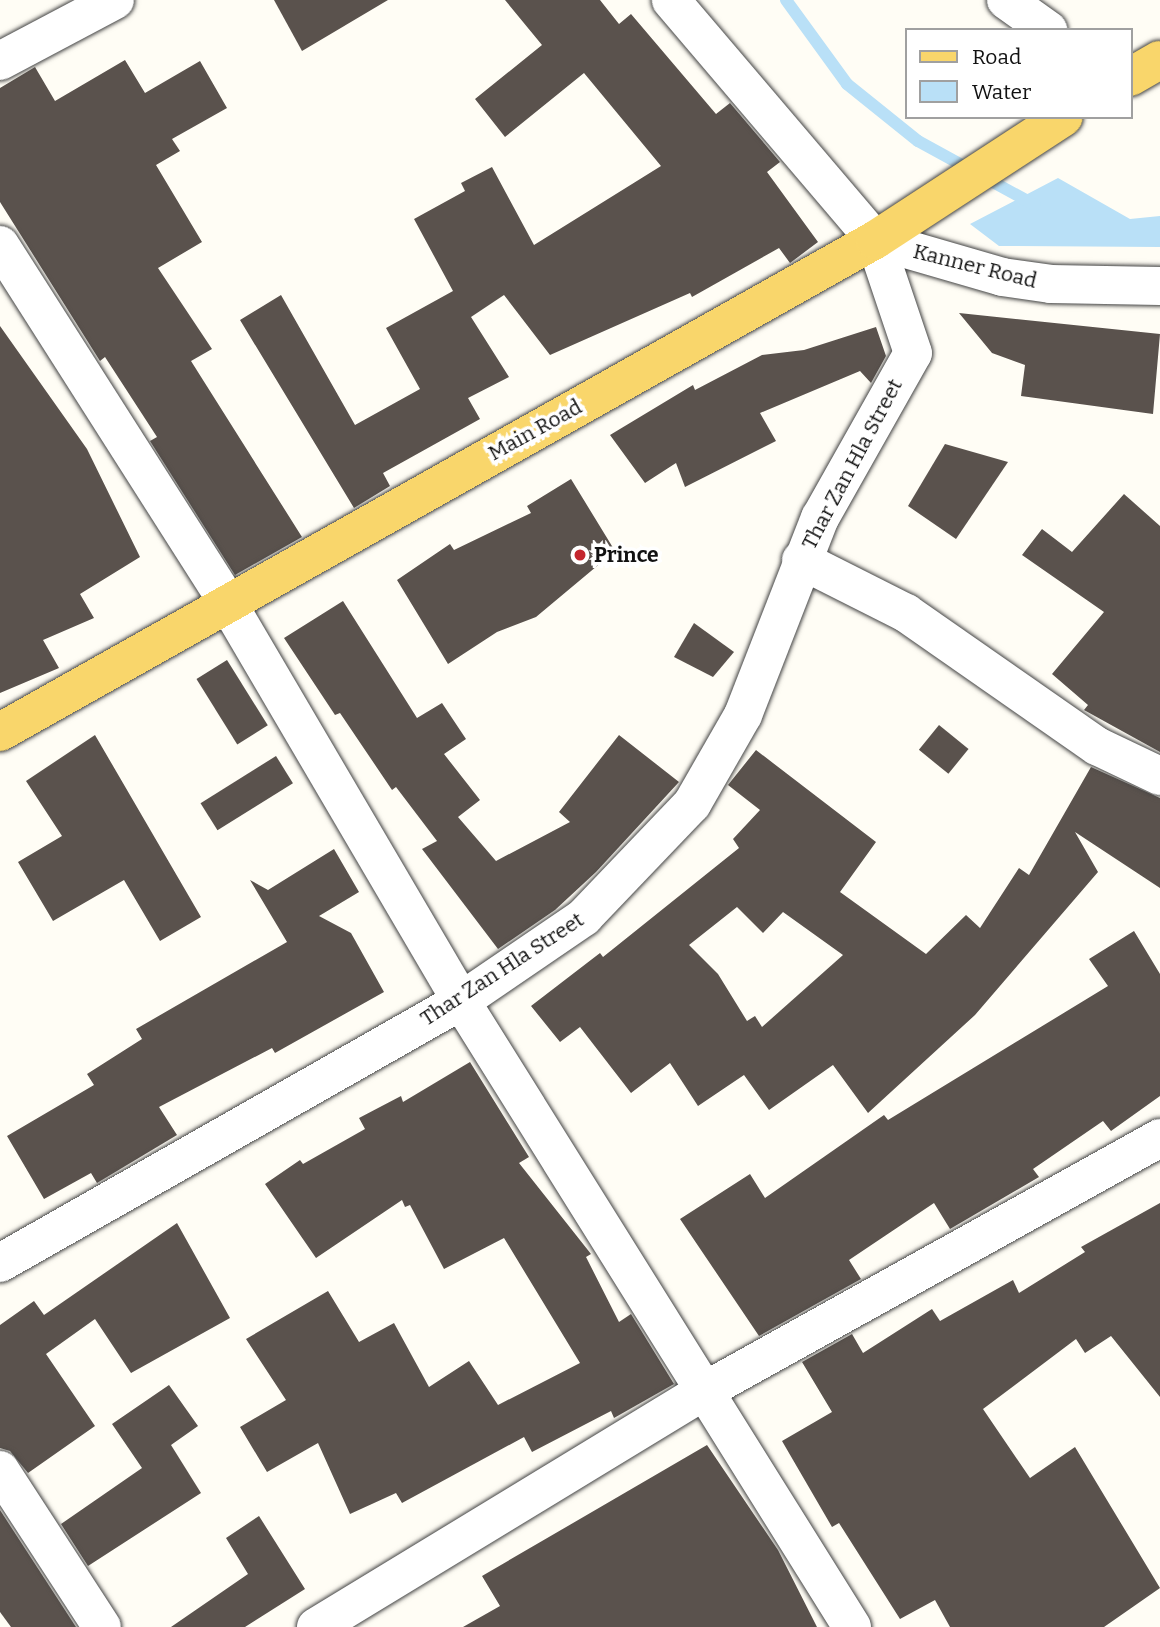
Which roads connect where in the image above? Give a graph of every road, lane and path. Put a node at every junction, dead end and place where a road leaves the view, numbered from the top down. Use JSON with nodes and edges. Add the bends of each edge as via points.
{"nodes":[{"id":1,"x":115,"y":0,"type":"edge"},
{"id":2,"x":671,"y":0,"type":"edge"},
{"id":3,"x":1006,"y":0,"type":"edge"},
{"id":4,"x":1045,"y":28,"type":"edge"},
{"id":5,"x":1160,"y":60,"type":"edge"},
{"id":6,"x":0,"y":61,"type":"edge"},
{"id":7,"x":1132,"y":76,"type":"edge"},
{"id":8,"x":1061,"y":119,"type":"edge"},
{"id":9,"x":875,"y":240,"type":"junction"},
{"id":10,"x":0,"y":245,"type":"edge"},
{"id":11,"x":1160,"y":286,"type":"edge"},
{"id":12,"x":801,"y":560,"type":"junction"},
{"id":13,"x":227,"y":602,"type":"junction"},
{"id":14,"x":0,"y":732,"type":"edge"},
{"id":15,"x":1160,"y":776,"type":"edge"},
{"id":16,"x":461,"y":1001,"type":"junction"},
{"id":17,"x":1160,"y":1138,"type":"edge"},
{"id":18,"x":0,"y":1263,"type":"edge"},
{"id":19,"x":708,"y":1389,"type":"junction"},
{"id":20,"x":0,"y":1469,"type":"edge"},
{"id":21,"x":103,"y":1627,"type":"edge"},
{"id":22,"x":316,"y":1627,"type":"edge"},
{"id":23,"x":852,"y":1627,"type":"edge"}],
"edges":[{"from":1,"to":6,"type":"street"},
{"from":2,"to":9,"type":"street"},
{"from":3,"to":4,"type":"street"},
{"from":5,"to":7,"type":"main road"},
{"from":8,"to":9,"type":"main road","name":"Main Road"},
{"from":9,"to":11,"type":"street","name":"Kanner Road","via":[[1002,277],[1051,284]]},
{"from":9,"to":12,"type":"street","name":"Thar Zan Hla Street","via":[[913,353]]},
{"from":9,"to":13,"type":"main road","name":"Main Road"},
{"from":10,"to":13,"type":"street"},
{"from":12,"to":15,"type":"street","via":[[906,613],[1097,746]]},
{"from":12,"to":16,"type":"street","name":"Thar Zan Hla Street","via":[[743,715],[692,804],[584,917]]},
{"from":13,"to":14,"type":"main road","name":"Main Road"},
{"from":13,"to":16,"type":"street"},
{"from":16,"to":18,"type":"street","name":"Thar Zan Hla Street"},
{"from":16,"to":19,"type":"street"},
{"from":17,"to":19,"type":"street"},
{"from":19,"to":22,"type":"street"},
{"from":19,"to":23,"type":"street"},
{"from":20,"to":21,"type":"street"}]}
